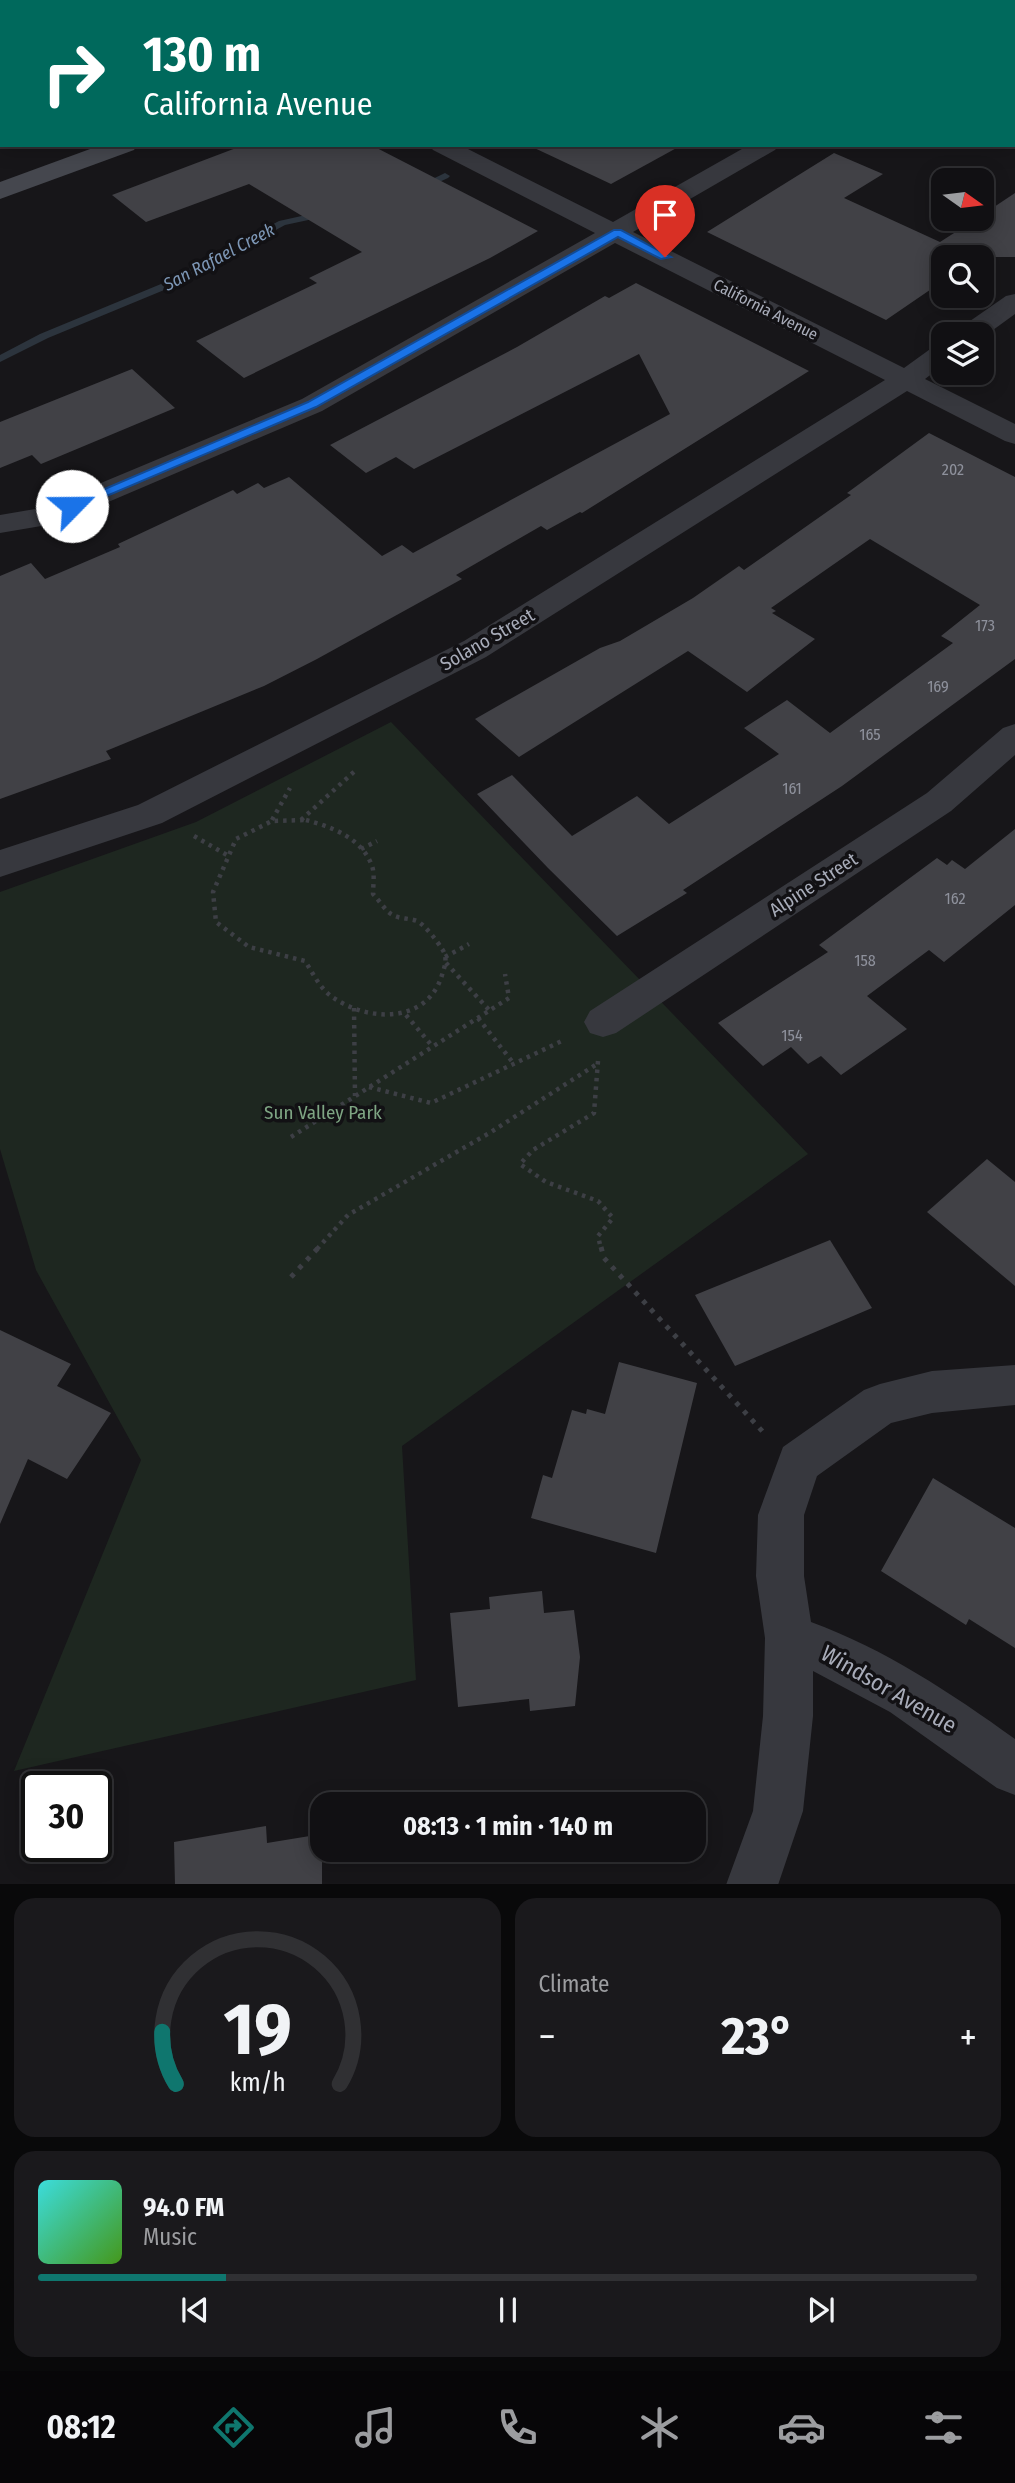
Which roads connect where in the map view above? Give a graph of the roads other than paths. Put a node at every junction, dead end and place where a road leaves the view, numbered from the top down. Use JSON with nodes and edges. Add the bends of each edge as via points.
{"nodes":[{"id":1,"x":120,"y":147,"type":"edge"},
{"id":2,"x":445,"y":147,"type":"edge"},
{"id":3,"x":764,"y":147,"type":"edge"},
{"id":4,"x":0,"y":191,"type":"edge"},
{"id":5,"x":617,"y":232,"type":"junction"},
{"id":6,"x":1015,"y":302,"type":"edge"},
{"id":7,"x":987,"y":322,"type":"edge"},
{"id":8,"x":931,"y":362,"type":"edge"},
{"id":9,"x":905,"y":380,"type":"junction"},
{"id":10,"x":1015,"y":435,"type":"edge"},
{"id":11,"x":0,"y":524,"type":"edge"},
{"id":12,"x":1015,"y":736,"type":"edge"},
{"id":13,"x":0,"y":864,"type":"edge"},
{"id":14,"x":603,"y":1022,"type":"road end"},
{"id":15,"x":1015,"y":1385,"type":"edge"},
{"id":16,"x":789,"y":1638,"type":"junction"},
{"id":17,"x":1015,"y":1770,"type":"edge"},
{"id":18,"x":752,"y":1884,"type":"edge"}],
"edges":[{"from":1,"to":4,"type":"street"},
{"from":2,"to":5,"type":"street","name":"California Avenue"},
{"from":3,"to":5,"type":"street"},
{"from":5,"to":9,"type":"street","name":"California Avenue"},
{"from":5,"to":11,"type":"street","via":[[312,405],[48,516]]},
{"from":6,"to":7,"type":"street"},
{"from":8,"to":9,"type":"street","name":"Solano Street"},
{"from":9,"to":10,"type":"street","name":"California Avenue"},
{"from":9,"to":13,"type":"street","name":"Solano Street","via":[[475,649],[150,814]]},
{"from":12,"to":14,"type":"street","name":"Alpine Street","via":[[939,802]]},
{"from":15,"to":16,"type":"street","via":[[932,1392],[880,1405],[799,1461],[781,1515],[780,1576]]},
{"from":16,"to":17,"type":"street","name":"Windsor Avenue","via":[[832,1652],[941,1715]]},
{"from":16,"to":18,"type":"street","via":[[788,1716],[779,1811]]}]}
